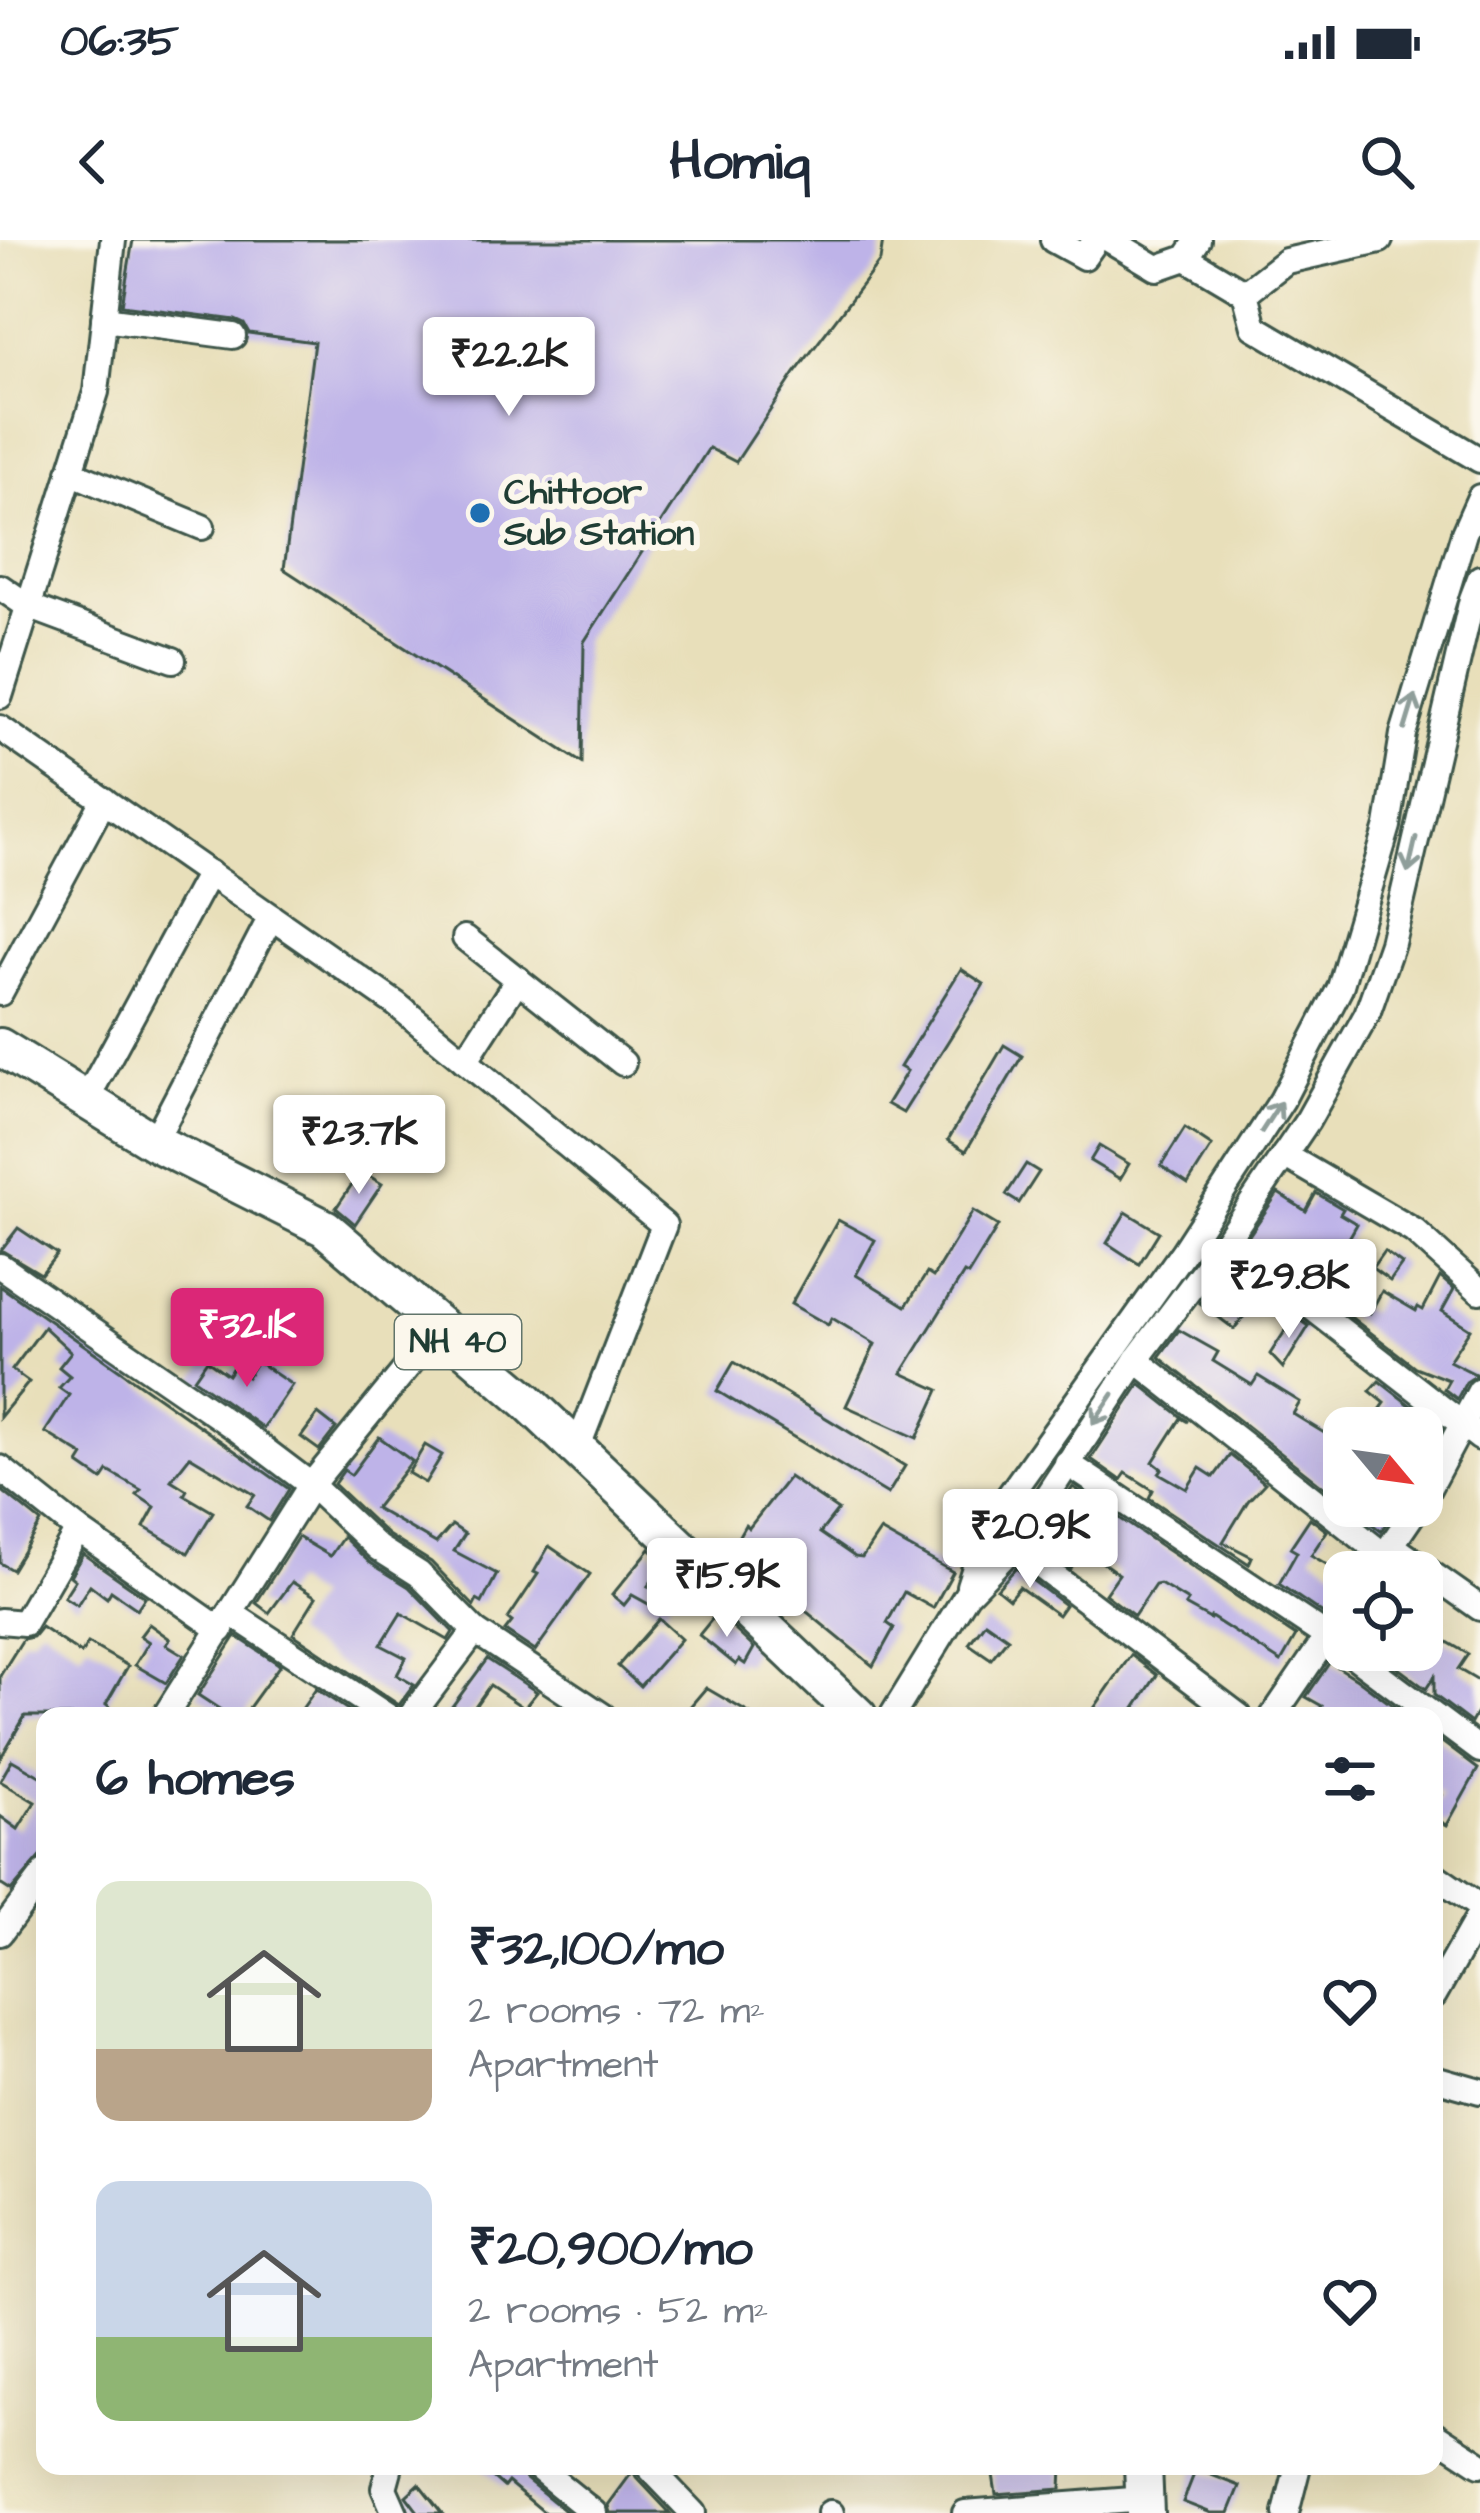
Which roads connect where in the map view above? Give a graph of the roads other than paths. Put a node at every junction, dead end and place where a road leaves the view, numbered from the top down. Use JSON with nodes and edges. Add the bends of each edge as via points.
{"nodes":[{"id":1,"x":112,"y":240,"type":"edge"},
{"id":2,"x":1053,"y":240,"type":"edge"},
{"id":3,"x":1096,"y":240,"type":"edge"},
{"id":4,"x":1110,"y":240,"type":"edge"},
{"id":5,"x":1379,"y":240,"type":"edge"},
{"id":6,"x":1192,"y":249,"type":"edge"},
{"id":7,"x":1245,"y":293,"type":"junction"},
{"id":8,"x":104,"y":319,"type":"junction"},
{"id":9,"x":233,"y":336,"type":"dead end"},
{"id":10,"x":1480,"y":460,"type":"edge"},
{"id":11,"x":70,"y":472,"type":"junction"},
{"id":12,"x":1480,"y":497,"type":"edge"},
{"id":13,"x":202,"y":527,"type":"dead end"},
{"id":14,"x":1480,"y":578,"type":"edge"},
{"id":15,"x":0,"y":587,"type":"edge"},
{"id":16,"x":28,"y":606,"type":"junction"},
{"id":17,"x":173,"y":660,"type":"dead end"},
{"id":18,"x":0,"y":696,"type":"edge"},
{"id":19,"x":0,"y":728,"type":"edge"},
{"id":20,"x":1396,"y":778,"type":"junction"},
{"id":21,"x":1429,"y":782,"type":"junction"},
{"id":22,"x":104,"y":800,"type":"junction"},
{"id":23,"x":209,"y":873,"type":"junction"},
{"id":24,"x":271,"y":917,"type":"junction"},
{"id":25,"x":465,"y":938,"type":"dead end"},
{"id":26,"x":518,"y":979,"type":"junction"},
{"id":27,"x":1340,"y":988,"type":"junction"},
{"id":28,"x":0,"y":994,"type":"edge"},
{"id":29,"x":1371,"y":1002,"type":"junction"},
{"id":30,"x":0,"y":1047,"type":"edge"},
{"id":31,"x":465,"y":1061,"type":"junction"},
{"id":32,"x":623,"y":1063,"type":"dead end"},
{"id":33,"x":86,"y":1100,"type":"junction"},
{"id":34,"x":154,"y":1142,"type":"junction"},
{"id":35,"x":1284,"y":1155,"type":"junction"},
{"id":36,"x":1240,"y":1164,"type":"junction"},
{"id":37,"x":1267,"y":1180,"type":"junction"},
{"id":38,"x":1226,"y":1240,"type":"junction"},
{"id":39,"x":0,"y":1266,"type":"edge"},
{"id":40,"x":1480,"y":1291,"type":"edge"},
{"id":41,"x":440,"y":1327,"type":"junction"},
{"id":42,"x":1136,"y":1360,"type":"junction"},
{"id":43,"x":1480,"y":1391,"type":"edge"},
{"id":44,"x":1472,"y":1432,"type":"edge"},
{"id":45,"x":577,"y":1449,"type":"junction"},
{"id":46,"x":1067,"y":1463,"type":"junction"},
{"id":47,"x":0,"y":1468,"type":"edge"},
{"id":48,"x":1443,"y":1472,"type":"edge"},
{"id":49,"x":310,"y":1485,"type":"junction"},
{"id":50,"x":77,"y":1530,"type":"junction"},
{"id":51,"x":1014,"y":1546,"type":"junction"},
{"id":52,"x":1374,"y":1551,"type":"edge"},
{"id":53,"x":1443,"y":1589,"type":"edge"},
{"id":54,"x":967,"y":1594,"type":"junction"},
{"id":55,"x":1480,"y":1608,"type":"edge"},
{"id":56,"x":0,"y":1621,"type":"edge"},
{"id":57,"x":226,"y":1622,"type":"junction"},
{"id":58,"x":476,"y":1630,"type":"junction"},
{"id":59,"x":1323,"y":1634,"type":"edge"},
{"id":60,"x":1323,"y":1662,"type":"edge"},
{"id":61,"x":1374,"y":1671,"type":"edge"},
{"id":62,"x":171,"y":1707,"type":"edge"},
{"id":63,"x":372,"y":1707,"type":"edge"},
{"id":64,"x":418,"y":1707,"type":"edge"},
{"id":65,"x":590,"y":1707,"type":"edge"},
{"id":66,"x":849,"y":1707,"type":"edge"},
{"id":67,"x":898,"y":1707,"type":"edge"},
{"id":68,"x":1227,"y":1707,"type":"edge"},
{"id":69,"x":1281,"y":1707,"type":"edge"},
{"id":70,"x":1422,"y":1707,"type":"edge"},
{"id":71,"x":1443,"y":1722,"type":"edge"},
{"id":72,"x":1480,"y":1750,"type":"edge"},
{"id":73,"x":1443,"y":1883,"type":"edge"},
{"id":74,"x":36,"y":1885,"type":"edge"},
{"id":75,"x":1480,"y":1910,"type":"edge"},
{"id":76,"x":0,"y":1933,"type":"edge"},
{"id":77,"x":1443,"y":1978,"type":"edge"},
{"id":78,"x":1443,"y":2081,"type":"edge"},
{"id":79,"x":1480,"y":2091,"type":"edge"},
{"id":80,"x":1443,"y":2440,"type":"edge"},
{"id":81,"x":1480,"y":2464,"type":"edge"},
{"id":82,"x":387,"y":2475,"type":"edge"},
{"id":83,"x":547,"y":2475,"type":"edge"},
{"id":84,"x":657,"y":2475,"type":"edge"},
{"id":85,"x":1296,"y":2475,"type":"edge"},
{"id":86,"x":1144,"y":2493,"type":"edge"},
{"id":87,"x":395,"y":2513,"type":"edge"},
{"id":88,"x":594,"y":2513,"type":"edge"},
{"id":89,"x":693,"y":2513,"type":"edge"},
{"id":90,"x":964,"y":2513,"type":"edge"},
{"id":91,"x":1286,"y":2513,"type":"edge"}],
"edges":[{"from":1,"to":8,"type":"street"},
{"from":2,"to":3,"type":"street","via":[[1084,257]]},
{"from":4,"to":6,"type":"street","via":[[1157,268]]},
{"from":5,"to":7,"type":"street","via":[[1286,261]]},
{"from":6,"to":7,"type":"street"},
{"from":7,"to":10,"type":"street","via":[[1254,327]]},
{"from":8,"to":9,"type":"street"},
{"from":8,"to":11,"type":"street","via":[[96,392]]},
{"from":11,"to":13,"type":"street"},
{"from":11,"to":16,"type":"street"},
{"from":20,"to":12,"type":"street","one_way":true},
{"from":14,"to":21,"type":"street"},
{"from":15,"to":16,"type":"street"},
{"from":16,"to":17,"type":"street"},
{"from":16,"to":18,"type":"street"},
{"from":19,"to":22,"type":"street"},
{"from":20,"to":21,"type":"street"},
{"from":20,"to":27,"type":"street"},
{"from":21,"to":29,"type":"street","one_way":true},
{"from":22,"to":23,"type":"street"},
{"from":22,"to":28,"type":"street"},
{"from":23,"to":24,"type":"street"},
{"from":23,"to":33,"type":"street"},
{"from":24,"to":31,"type":"street"},
{"from":24,"to":34,"type":"street"},
{"from":25,"to":26,"type":"street"},
{"from":26,"to":31,"type":"street"},
{"from":26,"to":32,"type":"street"},
{"from":27,"to":29,"type":"street"},
{"from":36,"to":27,"type":"street","one_way":true},
{"from":29,"to":35,"type":"street"},
{"from":30,"to":33,"type":"highway","number":"NH 40"},
{"from":31,"to":45,"type":"street","via":[[664,1225]]},
{"from":33,"to":34,"type":"highway","number":"NH 40"},
{"from":34,"to":41,"type":"highway","number":"NH 40","via":[[325,1228]]},
{"from":35,"to":37,"type":"street"},
{"from":35,"to":40,"type":"street","via":[[1414,1231]]},
{"from":36,"to":37,"type":"street"},
{"from":36,"to":54,"type":"street","via":[[989,1524]]},
{"from":37,"to":38,"type":"street"},
{"from":38,"to":42,"type":"street"},
{"from":38,"to":44,"type":"street"},
{"from":39,"to":49,"type":"street"},
{"from":41,"to":45,"type":"highway","number":"NH 40"},
{"from":41,"to":49,"type":"street"},
{"from":42,"to":46,"type":"street","one_way":true},
{"from":42,"to":52,"type":"street"},
{"from":43,"to":44,"type":"street"},
{"from":44,"to":48,"type":"street"},
{"from":45,"to":66,"type":"highway","number":"NH 40"},
{"from":46,"to":51,"type":"street"},
{"from":46,"to":59,"type":"street"},
{"from":47,"to":50,"type":"street"},
{"from":49,"to":57,"type":"street"},
{"from":49,"to":58,"type":"street"},
{"from":50,"to":56,"type":"street","via":[[24,1623]]},
{"from":50,"to":57,"type":"street"},
{"from":51,"to":54,"type":"street"},
{"from":51,"to":68,"type":"street"},
{"from":53,"to":55,"type":"street"},
{"from":54,"to":67,"type":"street"},
{"from":57,"to":62,"type":"street"},
{"from":57,"to":63,"type":"street"},
{"from":58,"to":64,"type":"street"},
{"from":58,"to":65,"type":"street"},
{"from":60,"to":69,"type":"street"},
{"from":61,"to":70,"type":"street"},
{"from":71,"to":72,"type":"street"},
{"from":73,"to":75,"type":"street"},
{"from":74,"to":76,"type":"street"},
{"from":75,"to":77,"type":"street"},
{"from":78,"to":79,"type":"street"},
{"from":80,"to":81,"type":"street"},
{"from":82,"to":87,"type":"street"},
{"from":83,"to":88,"type":"street"},
{"from":84,"to":89,"type":"street"},
{"from":85,"to":91,"type":"street"},
{"from":86,"to":90,"type":"street"}]}
